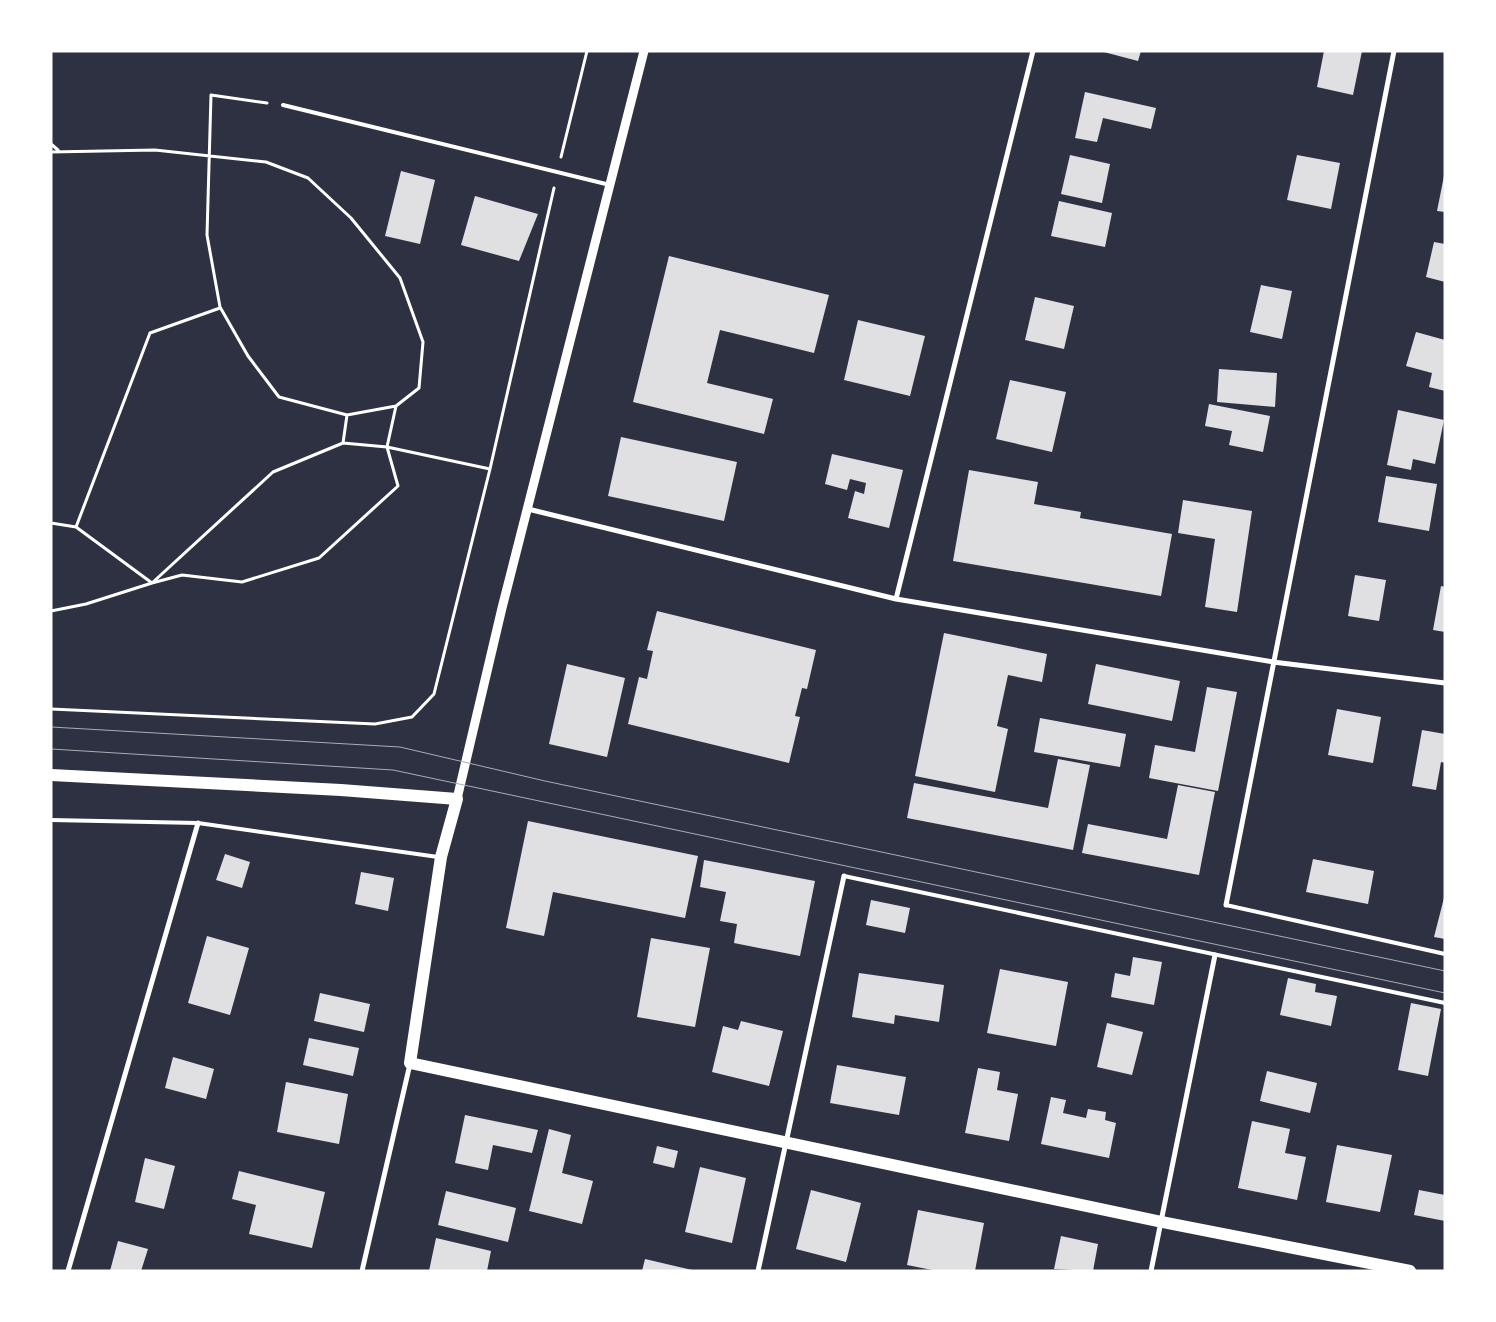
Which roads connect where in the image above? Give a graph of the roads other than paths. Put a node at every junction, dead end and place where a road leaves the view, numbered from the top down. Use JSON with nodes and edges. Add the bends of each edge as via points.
{"nodes":[{"id":1,"x":644,"y":51,"type":"edge"},
{"id":2,"x":1033,"y":51,"type":"edge"},
{"id":3,"x":1394,"y":51,"type":"edge"},
{"id":4,"x":283,"y":105,"type":"road end"},
{"id":5,"x":610,"y":185,"type":"junction"},
{"id":6,"x":528,"y":509,"type":"junction"},
{"id":7,"x":896,"y":599,"type":"junction"},
{"id":8,"x":1273,"y":662,"type":"junction"},
{"id":9,"x":1445,"y":683,"type":"edge"},
{"id":10,"x":51,"y":775,"type":"edge"},
{"id":11,"x":456,"y":799,"type":"junction"},
{"id":12,"x":51,"y":820,"type":"edge"},
{"id":13,"x":198,"y":823,"type":"junction"},
{"id":14,"x":441,"y":857,"type":"junction"},
{"id":15,"x":844,"y":876,"type":"joint"},
{"id":16,"x":1226,"y":905,"type":"joint"},
{"id":17,"x":1445,"y":954,"type":"edge"},
{"id":18,"x":1215,"y":955,"type":"junction"},
{"id":19,"x":1445,"y":1003,"type":"edge"},
{"id":20,"x":410,"y":1063,"type":"junction"},
{"id":21,"x":786,"y":1142,"type":"junction"},
{"id":22,"x":1162,"y":1222,"type":"junction"},
{"id":23,"x":68,"y":1271,"type":"edge"},
{"id":24,"x":362,"y":1271,"type":"edge"},
{"id":25,"x":758,"y":1271,"type":"edge"},
{"id":26,"x":1151,"y":1271,"type":"edge"},
{"id":27,"x":1410,"y":1271,"type":"edge"}],
"edges":[{"from":1,"to":5,"type":"street"},
{"from":2,"to":7,"type":"street"},
{"from":3,"to":8,"type":"street"},
{"from":4,"to":5,"type":"lane"},
{"from":5,"to":6,"type":"street"},
{"from":6,"to":7,"type":"street"},
{"from":6,"to":11,"type":"street"},
{"from":7,"to":8,"type":"street"},
{"from":8,"to":9,"type":"street"},
{"from":8,"to":16,"type":"street"},
{"from":10,"to":11,"type":"main road"},
{"from":11,"to":14,"type":"main road"},
{"from":12,"to":13,"type":"lane"},
{"from":13,"to":14,"type":"lane"},
{"from":13,"to":23,"type":"street"},
{"from":14,"to":20,"type":"main road"},
{"from":15,"to":18,"type":"lane"},
{"from":15,"to":21,"type":"street"},
{"from":16,"to":17,"type":"lane"},
{"from":18,"to":19,"type":"lane"},
{"from":18,"to":22,"type":"street"},
{"from":20,"to":21,"type":"main road"},
{"from":20,"to":24,"type":"street"},
{"from":21,"to":22,"type":"main road"},
{"from":21,"to":25,"type":"street"},
{"from":22,"to":26,"type":"street"},
{"from":22,"to":27,"type":"main road"}]}
